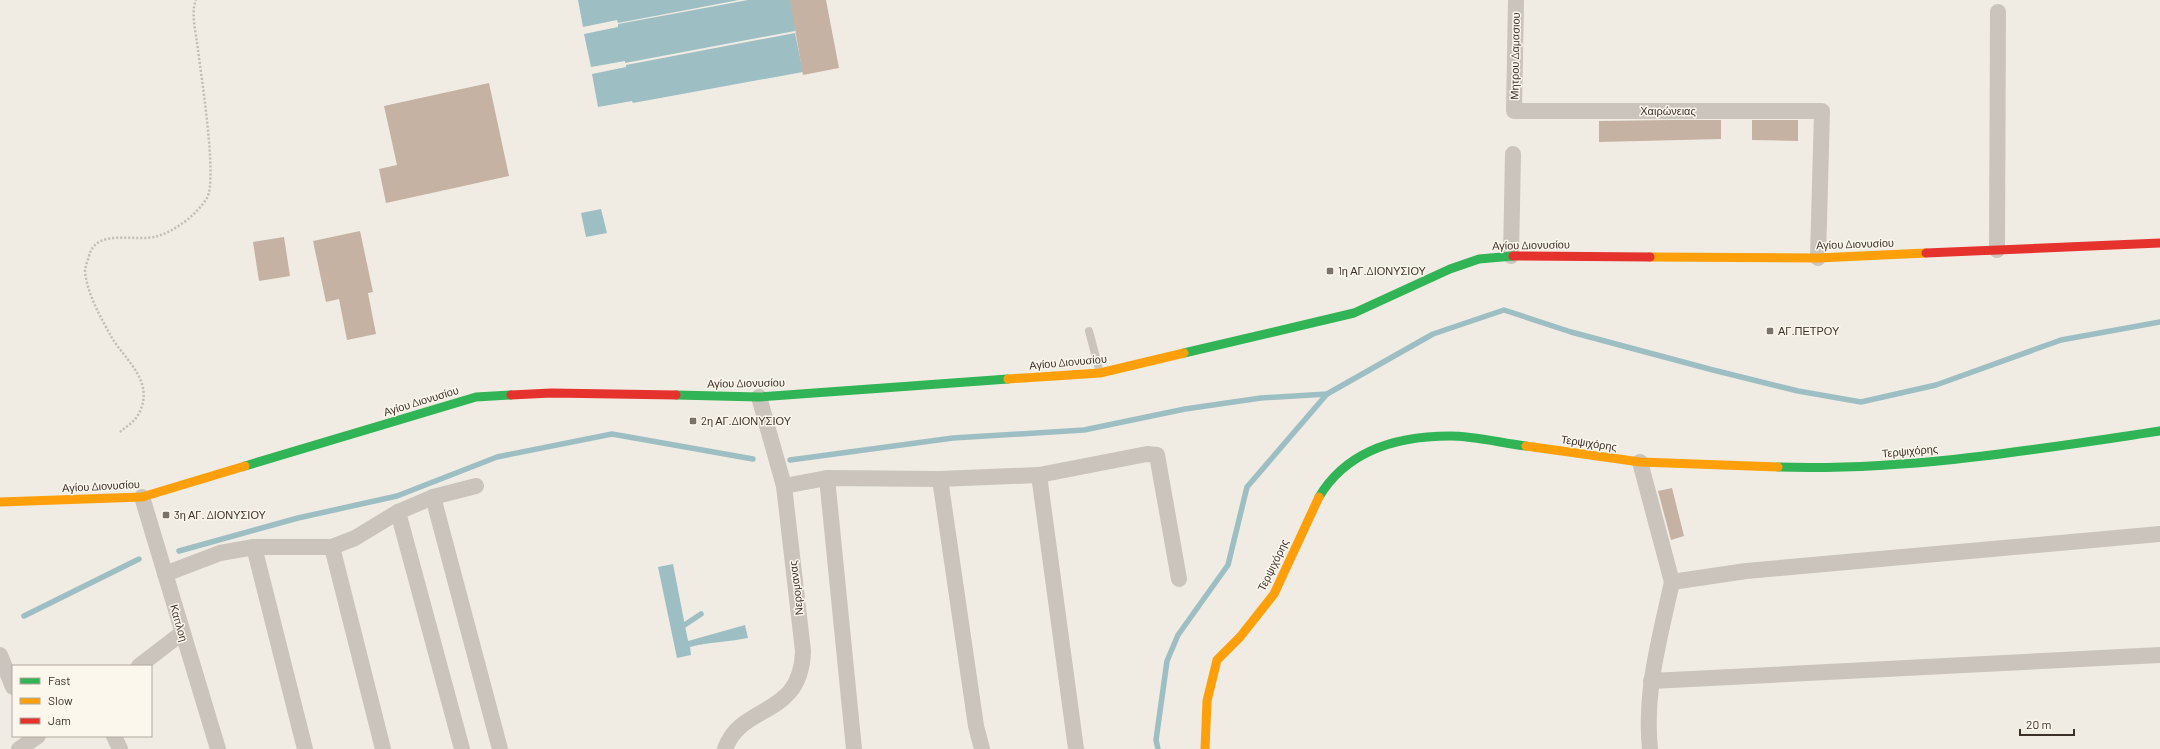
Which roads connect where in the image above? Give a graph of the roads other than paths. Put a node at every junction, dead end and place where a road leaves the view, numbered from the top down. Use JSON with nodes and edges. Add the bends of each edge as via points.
{"nodes":[{"id":1,"x":1516,"y":0,"type":"edge"},
{"id":2,"x":1998,"y":12,"type":"dead end"},
{"id":3,"x":1514,"y":111,"type":"joint"},
{"id":4,"x":1513,"y":154,"type":"dead end"},
{"id":5,"x":2160,"y":243,"type":"edge"},
{"id":6,"x":1997,"y":250,"type":"junction"},
{"id":7,"x":1511,"y":256,"type":"junction"},
{"id":8,"x":1818,"y":258,"type":"junction"},
{"id":9,"x":1090,"y":331,"type":"dead end"},
{"id":10,"x":1100,"y":373,"type":"junction"},
{"id":11,"x":759,"y":396,"type":"junction"},
{"id":12,"x":2160,"y":431,"type":"edge"},
{"id":13,"x":1640,"y":462,"type":"junction"},
{"id":14,"x":1039,"y":475,"type":"junction"},
{"id":15,"x":827,"y":478,"type":"junction"},
{"id":16,"x":940,"y":479,"type":"junction"},
{"id":17,"x":476,"y":486,"type":"dead end"},
{"id":18,"x":784,"y":486,"type":"junction"},
{"id":19,"x":142,"y":497,"type":"junction"},
{"id":20,"x":433,"y":497,"type":"junction"},
{"id":21,"x":0,"y":502,"type":"edge"},
{"id":22,"x":398,"y":512,"type":"junction"},
{"id":23,"x":2160,"y":534,"type":"edge"},
{"id":24,"x":254,"y":547,"type":"junction"},
{"id":25,"x":332,"y":547,"type":"junction"},
{"id":26,"x":165,"y":574,"type":"junction"},
{"id":27,"x":1179,"y":579,"type":"dead end"},
{"id":28,"x":1672,"y":582,"type":"junction"},
{"id":29,"x":182,"y":633,"type":"junction"},
{"id":30,"x":0,"y":655,"type":"edge"},
{"id":31,"x":2160,"y":655,"type":"edge"},
{"id":32,"x":140,"y":665,"type":"edge"},
{"id":33,"x":1651,"y":681,"type":"junction"},
{"id":34,"x":12,"y":685,"type":"edge"},
{"id":35,"x":114,"y":737,"type":"edge"},
{"id":36,"x":36,"y":740,"type":"edge"},
{"id":37,"x":18,"y":749,"type":"edge"},
{"id":38,"x":120,"y":749,"type":"edge"},
{"id":39,"x":218,"y":749,"type":"edge"},
{"id":40,"x":305,"y":749,"type":"edge"},
{"id":41,"x":383,"y":749,"type":"edge"},
{"id":42,"x":462,"y":749,"type":"edge"},
{"id":43,"x":500,"y":749,"type":"edge"},
{"id":44,"x":725,"y":749,"type":"edge"},
{"id":45,"x":854,"y":749,"type":"edge"},
{"id":46,"x":982,"y":749,"type":"edge"},
{"id":47,"x":1076,"y":749,"type":"edge"},
{"id":48,"x":1205,"y":749,"type":"edge"},
{"id":49,"x":1650,"y":749,"type":"edge"}],
"edges":[{"from":1,"to":3,"type":"street","name":"Μητρου Δαμασιου"},
{"from":2,"to":6,"type":"street"},
{"from":3,"to":8,"type":"street","name":"Χαιρώνειας","via":[[1822,111]]},
{"from":4,"to":7,"type":"street"},
{"from":5,"to":6,"type":"street","name":"Αγίου Διονυσίου"},
{"from":6,"to":8,"type":"street","name":"Αγίου Διονυσίου"},
{"from":7,"to":8,"type":"street","name":"Αγίου Διονυσίου"},
{"from":7,"to":10,"type":"street","name":"Αγίου Διονυσίου","via":[[1479,259],[1450,269],[1354,313]]},
{"from":9,"to":10,"type":"lane"},
{"from":10,"to":11,"type":"street","name":"Αγίου Διονυσίου"},
{"from":11,"to":18,"type":"street","name":"Νερομανας"},
{"from":11,"to":19,"type":"street","name":"Αγίου Διονυσίου","via":[[551,393],[476,397]]},
{"from":12,"to":13,"type":"street","name":"Τερψιχόρης","via":[[1982,457],[1876,466],[1809,468]]},
{"from":13,"to":28,"type":"street"},
{"from":13,"to":48,"type":"street","name":"Τερψιχόρης","via":[[1450,436],[1406,440],[1379,446],[1345,466],[1327,484],[1314,506],[1274,594],[1240,637],[1217,660],[1207,701]]},
{"from":14,"to":16,"type":"street"},
{"from":14,"to":27,"type":"street","via":[[1147,454],[1157,455]]},
{"from":14,"to":47,"type":"street"},
{"from":15,"to":16,"type":"street"},
{"from":15,"to":18,"type":"street"},
{"from":15,"to":45,"type":"street"},
{"from":16,"to":46,"type":"street","via":[[976,726]]},
{"from":17,"to":20,"type":"street"},
{"from":18,"to":44,"type":"street","name":"Νερομανας","via":[[803,667],[798,682],[788,695],[773,707],[738,727]]},
{"from":19,"to":21,"type":"street","name":"Αγίου Διονυσίου"},
{"from":19,"to":26,"type":"street","name":"Καπλοη"},
{"from":20,"to":22,"type":"street"},
{"from":20,"to":43,"type":"street"},
{"from":22,"to":25,"type":"street","via":[[355,538]]},
{"from":22,"to":42,"type":"street"},
{"from":23,"to":28,"type":"street","via":[[1746,571]]},
{"from":24,"to":25,"type":"street"},
{"from":24,"to":26,"type":"street","via":[[220,553]]},
{"from":24,"to":40,"type":"street"},
{"from":25,"to":41,"type":"street"},
{"from":26,"to":29,"type":"street","name":"Καπλοη"},
{"from":28,"to":33,"type":"street"},
{"from":29,"to":32,"type":"street"},
{"from":29,"to":39,"type":"street","name":"Καπλοη"},
{"from":30,"to":34,"type":"street"},
{"from":31,"to":33,"type":"street"},
{"from":33,"to":49,"type":"street","via":[[1648,724]]},
{"from":35,"to":38,"type":"street"},
{"from":36,"to":37,"type":"street"}]}
